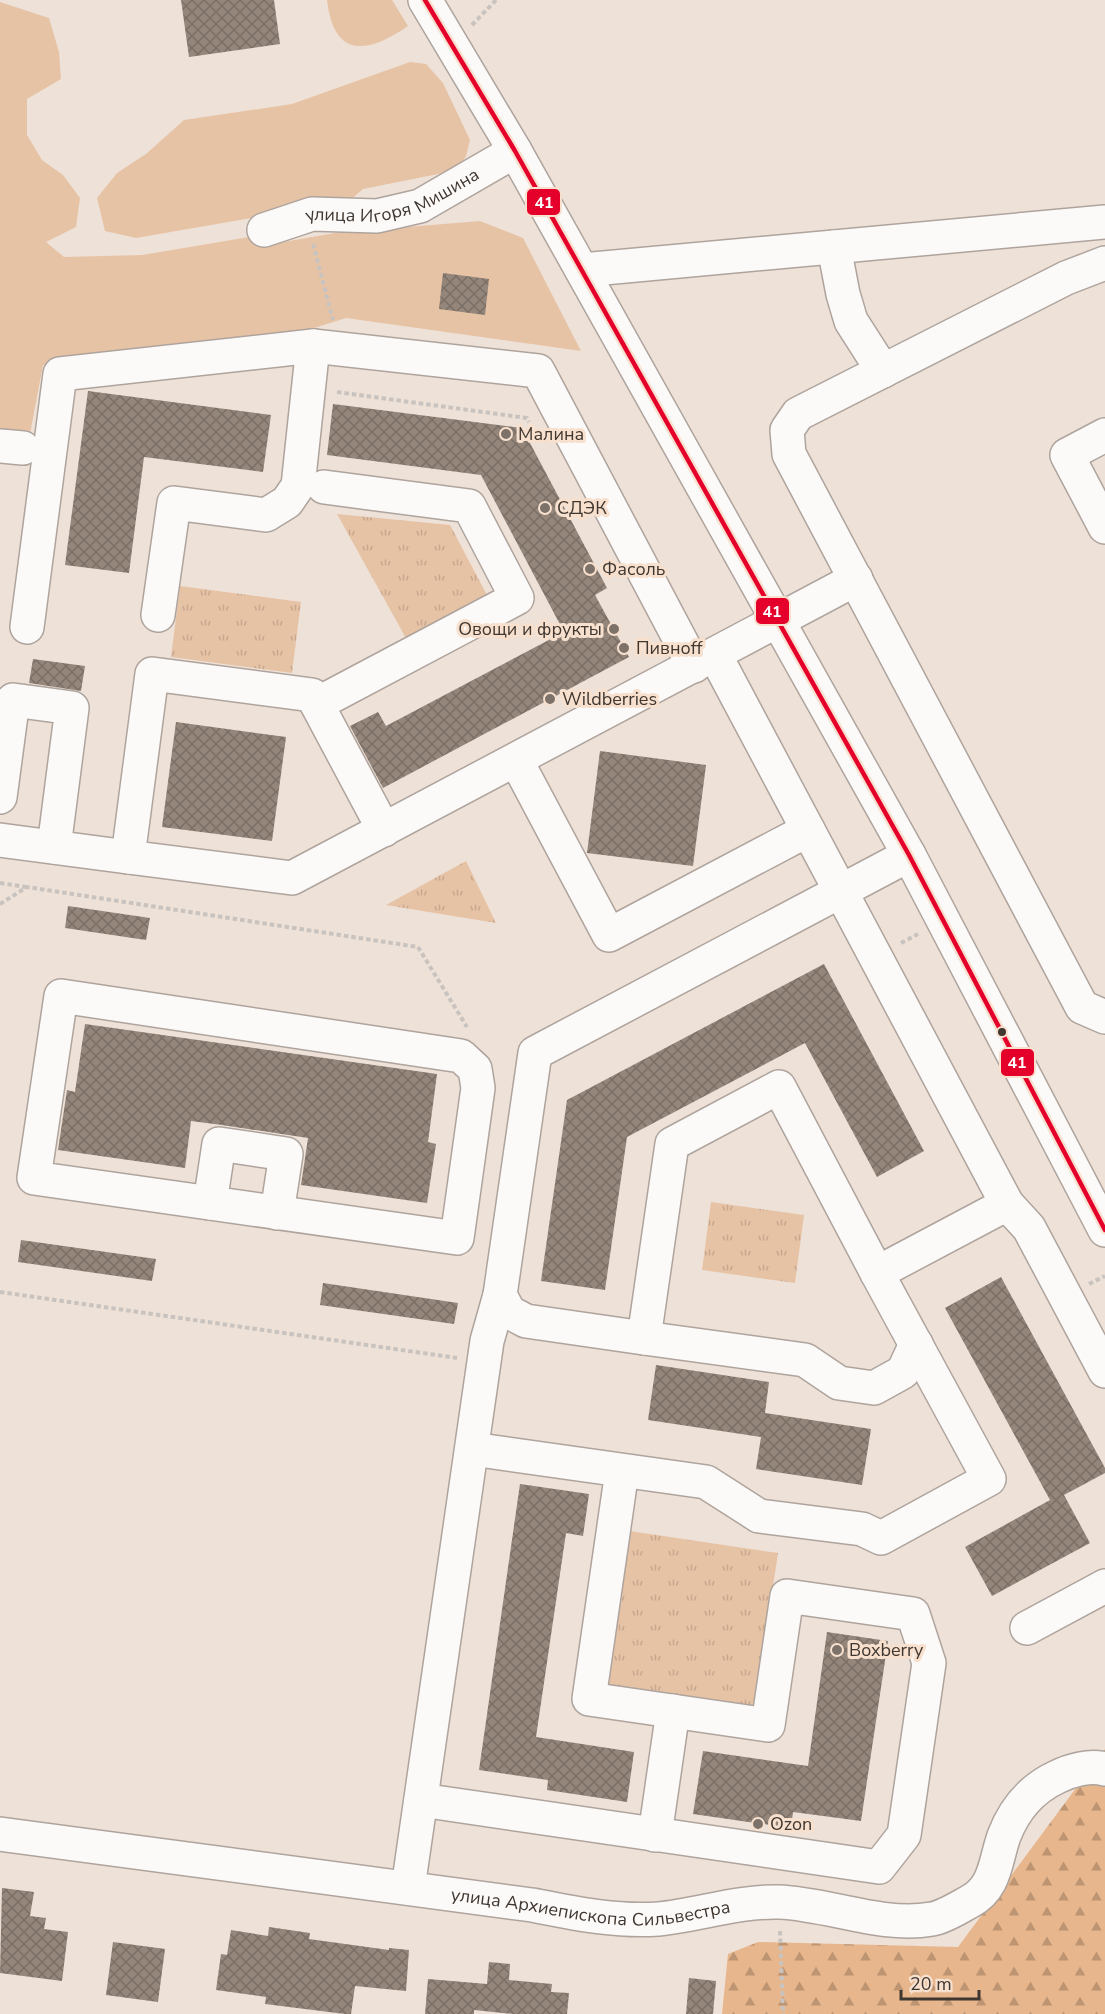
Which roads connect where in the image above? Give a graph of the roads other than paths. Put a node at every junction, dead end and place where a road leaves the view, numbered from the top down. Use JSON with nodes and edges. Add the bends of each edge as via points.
{"nodes":[{"id":1,"x":425,"y":0,"type":"edge"},
{"id":2,"x":515,"y":151,"type":"junction"},
{"id":3,"x":1105,"y":222,"type":"edge"},
{"id":4,"x":264,"y":231,"type":"dead end"},
{"id":5,"x":834,"y":247,"type":"junction"},
{"id":6,"x":1105,"y":263,"type":"edge"},
{"id":7,"x":582,"y":270,"type":"junction"},
{"id":8,"x":313,"y":346,"type":"junction"},
{"id":9,"x":883,"y":371,"type":"junction"},
{"id":10,"x":1105,"y":435,"type":"edge"},
{"id":11,"x":324,"y":487,"type":"dead end"},
{"id":12,"x":1105,"y":527,"type":"edge"},
{"id":13,"x":856,"y":579,"type":"junction"},
{"id":14,"x":158,"y":615,"type":"dead end"},
{"id":15,"x":778,"y":621,"type":"junction"},
{"id":16,"x":27,"y":627,"type":"dead end"},
{"id":17,"x":705,"y":660,"type":"junction"},
{"id":18,"x":317,"y":704,"type":"junction"},
{"id":19,"x":516,"y":760,"type":"junction"},
{"id":20,"x":0,"y":796,"type":"edge"},
{"id":21,"x":384,"y":830,"type":"junction"},
{"id":22,"x":808,"y":830,"type":"junction"},
{"id":23,"x":0,"y":840,"type":"edge"},
{"id":24,"x":54,"y":847,"type":"junction"},
{"id":25,"x":909,"y":855,"type":"junction"},
{"id":26,"x":128,"y":857,"type":"junction"},
{"id":27,"x":840,"y":892,"type":"junction"},
{"id":28,"x":1105,"y":1017,"type":"edge"},
{"id":29,"x":210,"y":1203,"type":"junction"},
{"id":30,"x":1007,"y":1204,"type":"junction"},
{"id":31,"x":278,"y":1213,"type":"junction"},
{"id":32,"x":458,"y":1230,"type":"junction"},
{"id":33,"x":1105,"y":1230,"type":"edge"},
{"id":34,"x":507,"y":1237,"type":"junction"},
{"id":35,"x":877,"y":1273,"type":"junction"},
{"id":36,"x":500,"y":1295,"type":"junction"},
{"id":37,"x":644,"y":1338,"type":"junction"},
{"id":38,"x":916,"y":1344,"type":"junction"},
{"id":39,"x":1105,"y":1371,"type":"edge"},
{"id":40,"x":472,"y":1449,"type":"junction"},
{"id":41,"x":622,"y":1471,"type":"junction"},
{"id":42,"x":1105,"y":1587,"type":"edge"},
{"id":43,"x":1027,"y":1628,"type":"dead end"},
{"id":44,"x":674,"y":1712,"type":"junction"},
{"id":45,"x":1105,"y":1769,"type":"edge"},
{"id":46,"x":421,"y":1800,"type":"junction"},
{"id":47,"x":0,"y":1834,"type":"edge"},
{"id":48,"x":655,"y":1834,"type":"junction"},
{"id":49,"x":408,"y":1888,"type":"junction"}],
"edges":[{"from":1,"to":2,"type":"street"},
{"from":2,"to":4,"type":"street","name":"улица Игоря Мишина","via":[[420,206],[376,216],[312,214]]},
{"from":2,"to":7,"type":"street"},
{"from":3,"to":5,"type":"street"},
{"from":5,"to":7,"type":"street"},
{"from":5,"to":9,"type":"street","via":[[852,321]]},
{"from":6,"to":9,"type":"street","via":[[1066,278]]},
{"from":7,"to":15,"type":"street"},
{"from":8,"to":14,"type":"street","via":[[298,486],[287,502],[266,515],[174,503]]},
{"from":8,"to":16,"type":"street","via":[[60,374]]},
{"from":8,"to":17,"type":"street","via":[[538,371]]},
{"from":9,"to":13,"type":"street","via":[[798,414],[787,430],[789,454]]},
{"from":10,"to":12,"type":"street","via":[[1067,455]]},
{"from":11,"to":18,"type":"street","via":[[469,506],[518,598]]},
{"from":13,"to":15,"type":"street"},
{"from":13,"to":28,"type":"street","via":[[1082,1007]]},
{"from":15,"to":17,"type":"street"},
{"from":15,"to":25,"type":"street"},
{"from":17,"to":19,"type":"street"},
{"from":17,"to":22,"type":"street"},
{"from":18,"to":21,"type":"street"},
{"from":18,"to":26,"type":"street","via":[[312,695],[152,674]]},
{"from":19,"to":21,"type":"street"},
{"from":19,"to":22,"type":"street","via":[[609,935]]},
{"from":20,"to":24,"type":"street","via":[[13,700],[72,708]]},
{"from":21,"to":26,"type":"street","via":[[292,878]]},
{"from":22,"to":27,"type":"street"},
{"from":23,"to":24,"type":"street"},
{"from":24,"to":26,"type":"street"},
{"from":25,"to":27,"type":"street"},
{"from":25,"to":33,"type":"street"},
{"from":27,"to":30,"type":"street"},
{"from":27,"to":34,"type":"street","via":[[535,1053]]},
{"from":29,"to":31,"type":"street"},
{"from":29,"to":31,"type":"street","via":[[219,1144],[275,1152],[286,1154]]},
{"from":29,"to":32,"type":"street","via":[[34,1178],[61,996],[461,1056],[475,1069],[478,1089]]},
{"from":30,"to":35,"type":"street"},
{"from":30,"to":39,"type":"street","via":[[1029,1228]]},
{"from":31,"to":32,"type":"street","via":[[457,1238]]},
{"from":32,"to":34,"type":"street"},
{"from":34,"to":36,"type":"street"},
{"from":35,"to":37,"type":"street","via":[[779,1087],[672,1144]]},
{"from":35,"to":38,"type":"street"},
{"from":36,"to":37,"type":"street","via":[[509,1312],[526,1320]]},
{"from":36,"to":40,"type":"street","via":[[488,1341]]},
{"from":37,"to":38,"type":"street","via":[[805,1360],[840,1383],[874,1388],[903,1372]]},
{"from":38,"to":41,"type":"street","via":[[989,1479],[881,1538],[861,1529],[759,1516],[706,1482]]},
{"from":40,"to":41,"type":"street"},
{"from":40,"to":46,"type":"street"},
{"from":41,"to":44,"type":"street","via":[[589,1699]]},
{"from":42,"to":43,"type":"street"},
{"from":44,"to":48,"type":"street"},
{"from":44,"to":48,"type":"street","via":[[768,1725],[787,1596],[913,1614],[929,1663],[904,1835],[879,1867]]},
{"from":45,"to":49,"type":"street","name":"улица Архиепископа Сильвестра","via":[[1068,1772],[1042,1784],[1019,1806],[1004,1837],[990,1884],[972,1900],[934,1918],[903,1922],[780,1902],[734,1905],[658,1919],[596,1918]]},
{"from":46,"to":48,"type":"street"},
{"from":46,"to":49,"type":"street"},
{"from":47,"to":49,"type":"street","name":"улица Архиепископа Сильвестра"}]}
